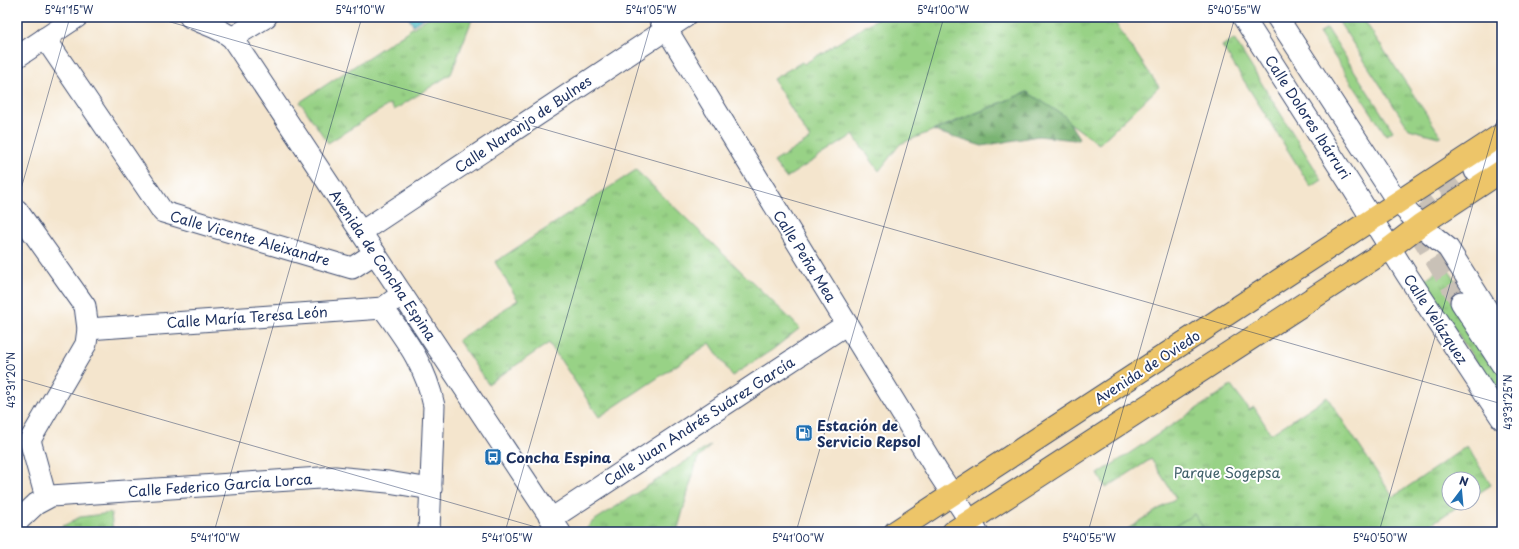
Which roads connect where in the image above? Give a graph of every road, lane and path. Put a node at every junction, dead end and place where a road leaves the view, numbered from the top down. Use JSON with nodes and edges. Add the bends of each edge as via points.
{"nodes":[{"id":1,"x":77,"y":17,"type":"edge"},
{"id":2,"x":190,"y":17,"type":"edge"},
{"id":3,"x":266,"y":17,"type":"edge"},
{"id":4,"x":685,"y":17,"type":"edge"},
{"id":5,"x":1243,"y":17,"type":"edge"},
{"id":6,"x":1284,"y":19,"type":"edge"},
{"id":7,"x":662,"y":23,"type":"edge"},
{"id":8,"x":45,"y":38,"type":"junction"},
{"id":9,"x":232,"y":38,"type":"junction"},
{"id":10,"x":1258,"y":40,"type":"junction"},
{"id":11,"x":17,"y":57,"type":"edge"},
{"id":12,"x":1502,"y":134,"type":"edge"},
{"id":13,"x":1502,"y":154,"type":"edge"},
{"id":14,"x":1475,"y":171,"type":"tunnel mouth"},
{"id":15,"x":1502,"y":172,"type":"edge"},
{"id":16,"x":1397,"y":202,"type":"junction"},
{"id":17,"x":17,"y":210,"type":"edge"},
{"id":18,"x":1372,"y":218,"type":"junction"},
{"id":19,"x":1420,"y":225,"type":"junction"},
{"id":20,"x":23,"y":230,"type":"edge"},
{"id":21,"x":361,"y":232,"type":"junction"},
{"id":22,"x":1390,"y":248,"type":"junction"},
{"id":23,"x":375,"y":253,"type":"junction"},
{"id":24,"x":402,"y":294,"type":"junction"},
{"id":25,"x":1461,"y":302,"type":"tunnel mouth"},
{"id":26,"x":383,"y":308,"type":"junction"},
{"id":27,"x":847,"y":324,"type":"junction"},
{"id":28,"x":88,"y":329,"type":"junction"},
{"id":29,"x":1502,"y":333,"type":"edge"},
{"id":30,"x":1502,"y":365,"type":"edge"},
{"id":31,"x":1502,"y":419,"type":"edge"},
{"id":32,"x":23,"y":439,"type":"edge"},
{"id":33,"x":431,"y":489,"type":"junction"},
{"id":34,"x":951,"y":495,"type":"junction"},
{"id":35,"x":46,"y":498,"type":"junction"},
{"id":36,"x":17,"y":522,"type":"edge"},
{"id":37,"x":555,"y":526,"type":"edge"},
{"id":38,"x":968,"y":529,"type":"edge"},
{"id":39,"x":429,"y":532,"type":"edge"},
{"id":40,"x":895,"y":532,"type":"edge"}],
"edges":[{"from":1,"to":8,"type":"street"},
{"from":2,"to":9,"type":"street","name":"Avenida de Concha Espina","via":[[224,31]]},
{"from":3,"to":9,"type":"street"},
{"from":4,"to":7,"type":"street","name":"Calle Naranjo de Bulnes"},
{"from":5,"to":10,"type":"street","name":"Calle Dolores Ibárruri"},
{"from":6,"to":10,"type":"street"},
{"from":6,"to":16,"type":"street","name":"Calle Dolores Ibárruri"},
{"from":7,"to":21,"type":"street","name":"Calle Naranjo de Bulnes"},
{"from":7,"to":27,"type":"street","name":"Calle Peña Mea"},
{"from":8,"to":11,"type":"street"},
{"from":8,"to":23,"type":"street","name":"Calle Vicente Aleixandre","via":[[163,212],[352,268]]},
{"from":9,"to":21,"type":"street","name":"Avenida de Concha Espina"},
{"from":10,"to":18,"type":"street","name":"Calle Dolores Ibárruri"},
{"from":12,"to":16,"type":"main road","name":"Avenida de Oviedo"},
{"from":13,"to":14,"type":"street"},
{"from":15,"to":19,"type":"main road"},
{"from":16,"to":18,"type":"main road","name":"Avenida de Oviedo"},
{"from":16,"to":19,"type":"street"},
{"from":17,"to":20,"type":"street"},
{"from":18,"to":22,"type":"street","name":"Calle Velázquez"},
{"from":18,"to":34,"type":"main road","name":"Avenida de Oviedo"},
{"from":19,"to":22,"type":"main road"},
{"from":19,"to":29,"type":"street","via":[[1448,248]]},
{"from":20,"to":28,"type":"street","via":[[85,306]]},
{"from":21,"to":23,"type":"street","name":"Avenida de Concha Espina"},
{"from":22,"to":31,"type":"street","name":"Calle Velázquez"},
{"from":22,"to":38,"type":"main road"},
{"from":23,"to":24,"type":"street","name":"Avenida de Concha Espina"},
{"from":24,"to":26,"type":"street"},
{"from":24,"to":37,"type":"street","name":"Avenida de Concha Espina"},
{"from":25,"to":30,"type":"street"},
{"from":26,"to":28,"type":"street","name":"Calle María Teresa León"},
{"from":26,"to":33,"type":"street","via":[[417,358],[430,388],[434,406]]},
{"from":27,"to":34,"type":"street","name":"Calle Peña Mea"},
{"from":27,"to":37,"type":"street","name":"Calle Juan Andrés Suárez García"},
{"from":28,"to":32,"type":"street","via":[[86,344]]},
{"from":32,"to":35,"type":"street"},
{"from":33,"to":35,"type":"street","name":"Calle Federico García Lorca","via":[[335,477],[59,495]]},
{"from":33,"to":39,"type":"street"},
{"from":34,"to":38,"type":"street","name":"Calle Peña Mea"},
{"from":34,"to":40,"type":"main road","name":"Avenida de Oviedo"},
{"from":35,"to":36,"type":"street","name":"Calle Federico García Lorca"}]}
